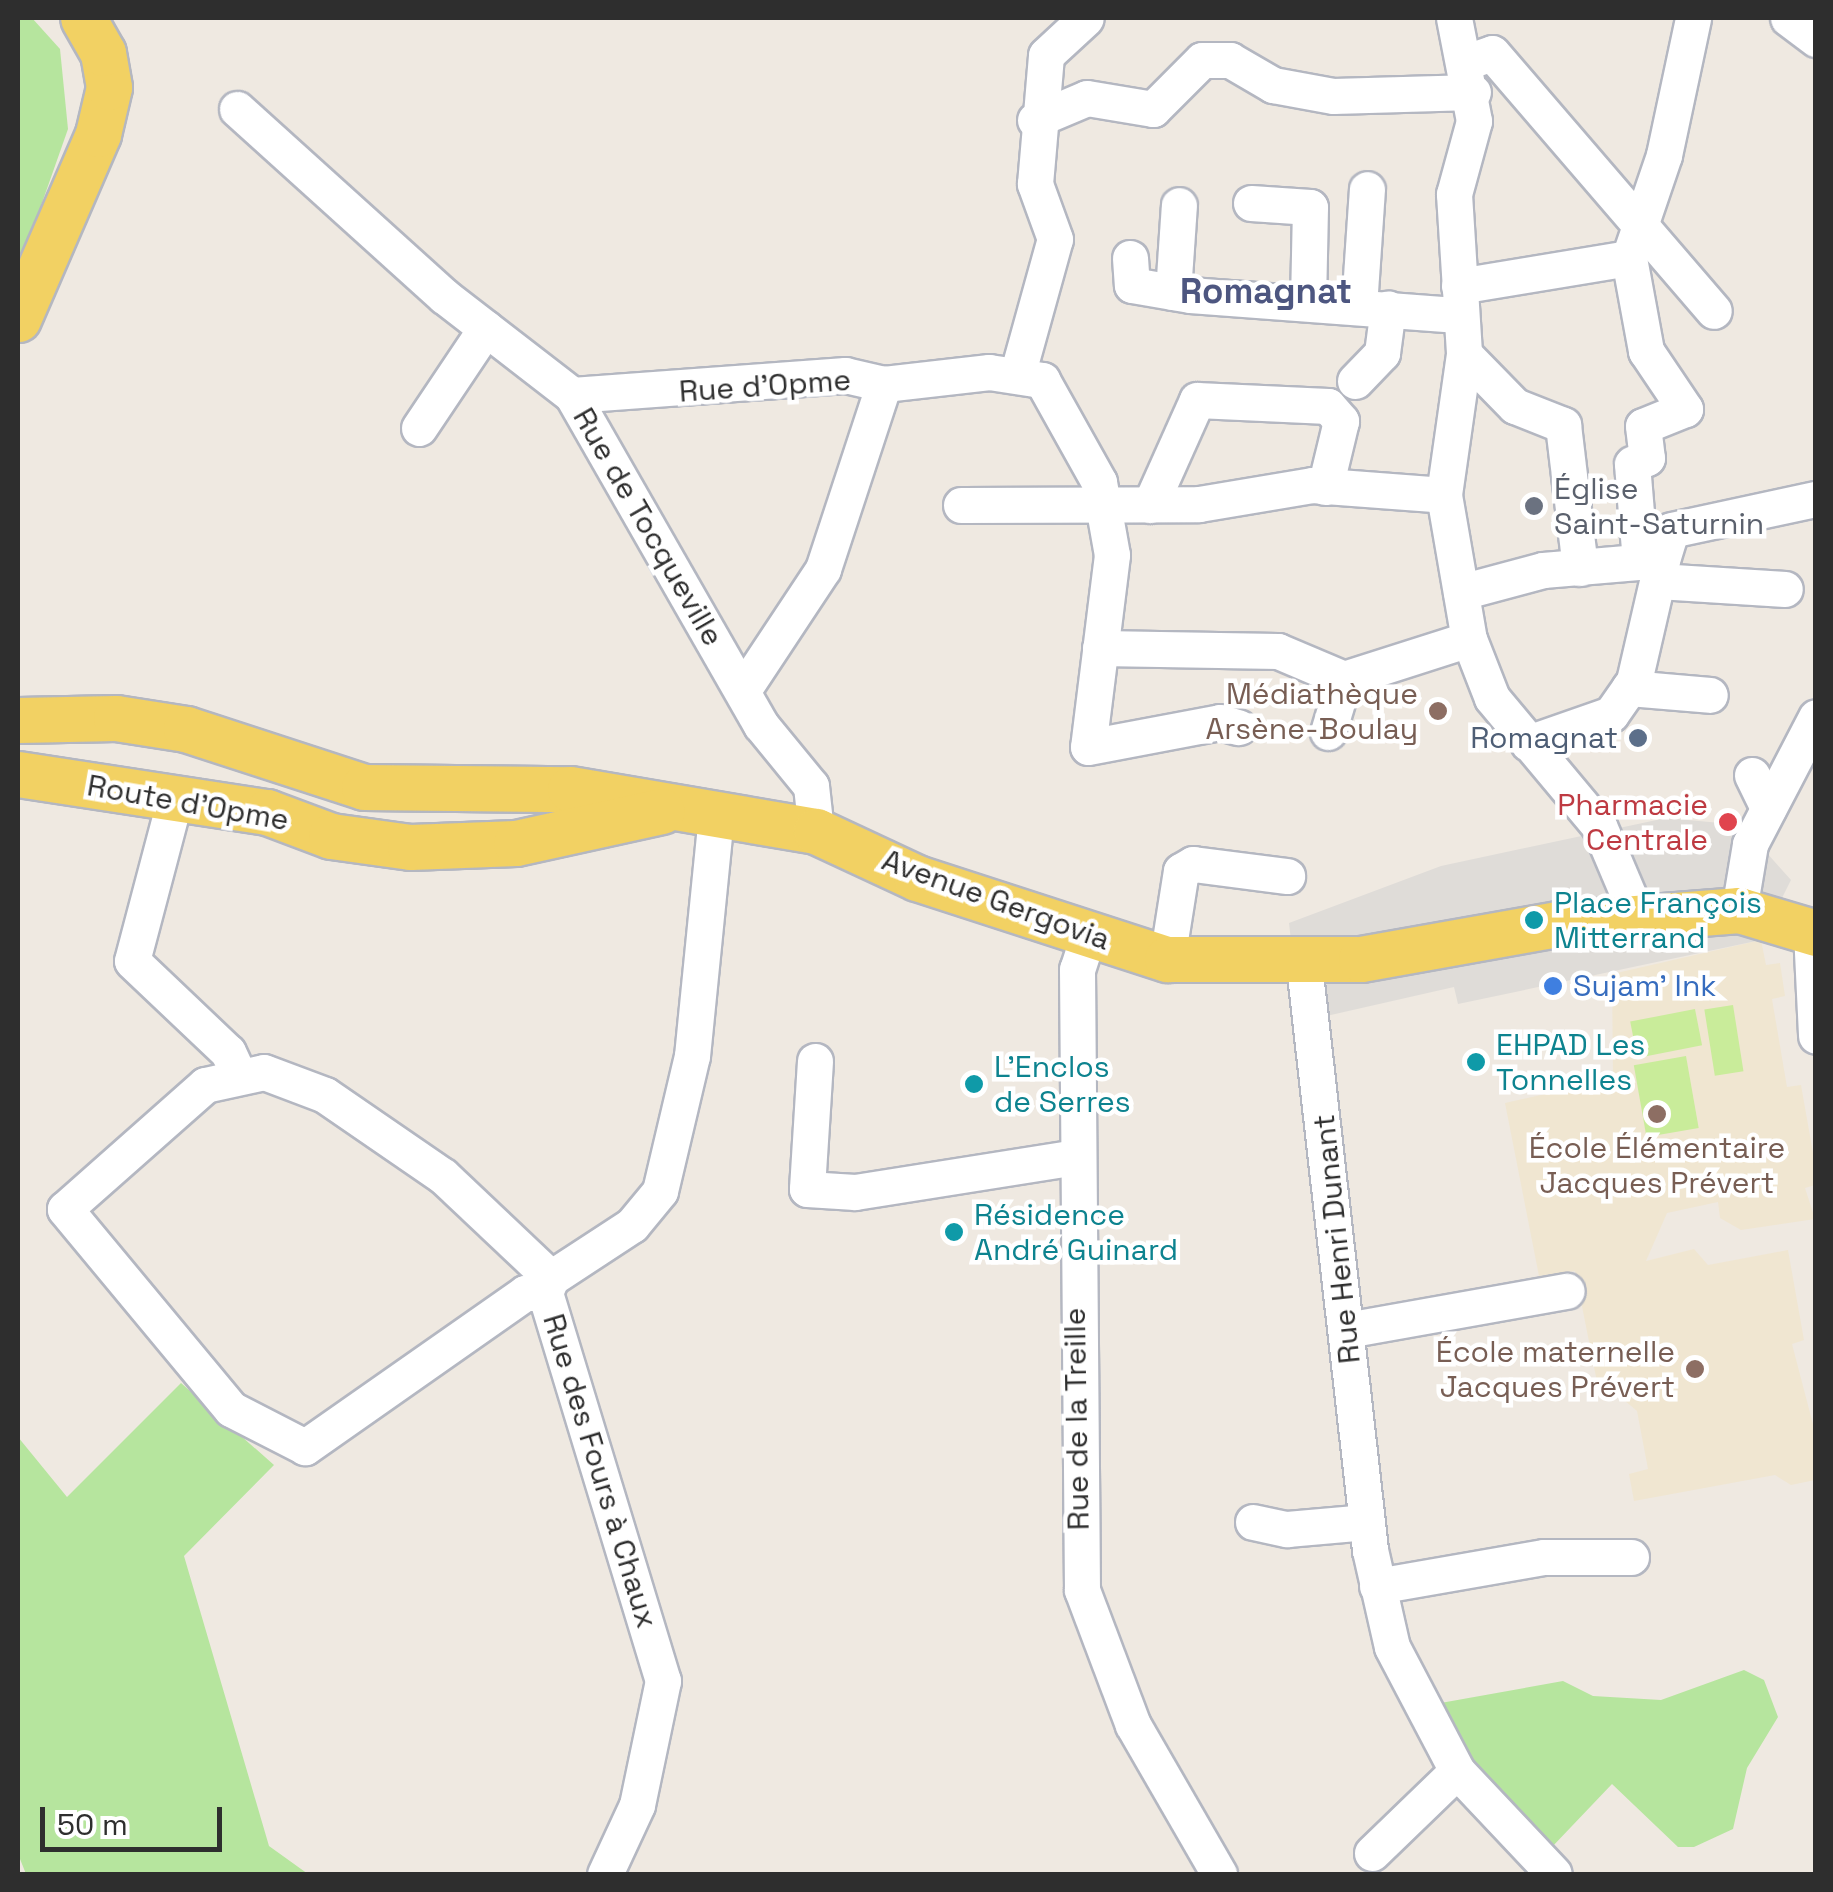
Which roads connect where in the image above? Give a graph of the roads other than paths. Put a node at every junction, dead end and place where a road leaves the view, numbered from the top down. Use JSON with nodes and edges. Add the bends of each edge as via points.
{"nodes":[{"id":1,"x":82,"y":18,"type":"edge"},
{"id":2,"x":1086,"y":18,"type":"edge"},
{"id":3,"x":1454,"y":18,"type":"edge"},
{"id":4,"x":1692,"y":18,"type":"edge"},
{"id":5,"x":1788,"y":18,"type":"edge"},
{"id":6,"x":1816,"y":38,"type":"edge"},
{"id":7,"x":1471,"y":76,"type":"junction"},
{"id":8,"x":237,"y":110,"type":"dead end"},
{"id":9,"x":1036,"y":120,"type":"junction"},
{"id":10,"x":1367,"y":189,"type":"dead end"},
{"id":11,"x":1251,"y":203,"type":"dead end"},
{"id":12,"x":1179,"y":205,"type":"dead end"},
{"id":13,"x":1635,"y":246,"type":"junction"},
{"id":14,"x":1130,"y":258,"type":"dead end"},
{"id":15,"x":1181,"y":293,"type":"junction"},
{"id":16,"x":1458,"y":300,"type":"junction"},
{"id":17,"x":1308,"y":302,"type":"junction"},
{"id":18,"x":1373,"y":307,"type":"junction"},
{"id":19,"x":1714,"y":311,"type":"dead end"},
{"id":20,"x":18,"y":320,"type":"edge"},
{"id":21,"x":486,"y":328,"type":"junction"},
{"id":22,"x":1464,"y":354,"type":"junction"},
{"id":23,"x":1018,"y":372,"type":"junction"},
{"id":24,"x":1355,"y":380,"type":"dead end"},
{"id":25,"x":884,"y":384,"type":"junction"},
{"id":26,"x":572,"y":394,"type":"junction"},
{"id":27,"x":419,"y":428,"type":"dead end"},
{"id":28,"x":1324,"y":487,"type":"junction"},
{"id":29,"x":1444,"y":496,"type":"junction"},
{"id":30,"x":1816,"y":499,"type":"edge"},
{"id":31,"x":961,"y":505,"type":"dead end"},
{"id":32,"x":1150,"y":505,"type":"junction"},
{"id":33,"x":1103,"y":506,"type":"junction"},
{"id":34,"x":1580,"y":568,"type":"junction"},
{"id":35,"x":1653,"y":568,"type":"junction"},
{"id":36,"x":1785,"y":589,"type":"dead end"},
{"id":37,"x":1460,"y":592,"type":"junction"},
{"id":38,"x":1469,"y":639,"type":"junction"},
{"id":39,"x":1100,"y":648,"type":"junction"},
{"id":40,"x":1344,"y":678,"type":"junction"},
{"id":41,"x":1632,"y":684,"type":"junction"},
{"id":42,"x":743,"y":690,"type":"junction"},
{"id":43,"x":1710,"y":695,"type":"dead end"},
{"id":44,"x":1816,"y":717,"type":"edge"},
{"id":45,"x":25,"y":719,"type":"edge"},
{"id":46,"x":1238,"y":726,"type":"dead end"},
{"id":47,"x":186,"y":729,"type":"junction"},
{"id":48,"x":1328,"y":732,"type":"dead end"},
{"id":49,"x":1528,"y":742,"type":"junction"},
{"id":50,"x":1752,"y":775,"type":"dead end"},
{"id":51,"x":19,"y":777,"type":"edge"},
{"id":52,"x":570,"y":789,"type":"junction"},
{"id":53,"x":463,"y":792,"type":"joint"},
{"id":54,"x":174,"y":802,"type":"junction"},
{"id":55,"x":669,"y":808,"type":"junction"},
{"id":56,"x":1768,"y":808,"type":"junction"},
{"id":57,"x":716,"y":816,"type":"junction"},
{"id":58,"x":816,"y":831,"type":"junction"},
{"id":59,"x":572,"y":834,"type":"junction"},
{"id":60,"x":470,"y":848,"type":"joint"},
{"id":61,"x":1287,"y":876,"type":"dead end"},
{"id":62,"x":1739,"y":910,"type":"junction"},
{"id":63,"x":1638,"y":918,"type":"junction"},
{"id":64,"x":1813,"y":932,"type":"edge"},
{"id":65,"x":1089,"y":933,"type":"junction"},
{"id":66,"x":1315,"y":957,"type":"junction"},
{"id":67,"x":1166,"y":959,"type":"junction"},
{"id":68,"x":1816,"y":1036,"type":"edge"},
{"id":69,"x":815,"y":1061,"type":"dead end"},
{"id":70,"x":238,"y":1073,"type":"junction"},
{"id":71,"x":1076,"y":1157,"type":"junction"},
{"id":72,"x":548,"y":1286,"type":"junction"},
{"id":73,"x":1567,"y":1291,"type":"dead end"},
{"id":74,"x":1347,"y":1330,"type":"junction"},
{"id":75,"x":1253,"y":1522,"type":"dead end"},
{"id":76,"x":1368,"y":1522,"type":"junction"},
{"id":77,"x":1631,"y":1557,"type":"dead end"},
{"id":78,"x":1377,"y":1586,"type":"junction"},
{"id":79,"x":1457,"y":1771,"type":"junction"},
{"id":80,"x":1372,"y":1854,"type":"dead end"},
{"id":81,"x":605,"y":1874,"type":"edge"},
{"id":82,"x":1218,"y":1874,"type":"edge"},
{"id":83,"x":1554,"y":1874,"type":"edge"}],
"edges":[{"from":1,"to":20,"type":"main road","via":[[103,52],[108,87],[98,134]]},
{"from":2,"to":9,"type":"street","via":[[1046,56]]},
{"from":3,"to":7,"type":"street"},
{"from":4,"to":13,"type":"street"},
{"from":5,"to":6,"type":"street"},
{"from":7,"to":9,"type":"street","via":[[1333,96],[1273,86],[1230,60],[1202,60],[1153,109],[1087,98]]},
{"from":7,"to":13,"type":"street","via":[[1492,53]]},
{"from":7,"to":16,"type":"street","via":[[1454,194]]},
{"from":8,"to":21,"type":"street","name":"Rue de Tocqueville"},
{"from":9,"to":23,"type":"street","via":[[1036,184],[1054,239]]},
{"from":10,"to":18,"type":"street"},
{"from":11,"to":17,"type":"street","via":[[1310,207]]},
{"from":12,"to":15,"type":"street"},
{"from":13,"to":16,"type":"street"},
{"from":13,"to":19,"type":"street"},
{"from":13,"to":35,"type":"street","via":[[1646,351],[1685,408],[1642,426],[1647,458],[1632,464]]},
{"from":14,"to":15,"type":"street","via":[[1132,284]]},
{"from":15,"to":17,"type":"street"},
{"from":16,"to":18,"type":"street"},
{"from":16,"to":22,"type":"street"},
{"from":17,"to":18,"type":"street"},
{"from":18,"to":24,"type":"street","via":[[1382,353]]},
{"from":21,"to":26,"type":"street","name":"Rue de Tocqueville"},
{"from":21,"to":27,"type":"street"},
{"from":22,"to":29,"type":"street"},
{"from":22,"to":34,"type":"street","via":[[1515,406],[1563,426]]},
{"from":23,"to":25,"type":"street","name":"Rue d'Opme"},
{"from":23,"to":33,"type":"street","via":[[1042,380],[1063,410]]},
{"from":25,"to":26,"type":"street","name":"Rue d'Opme","via":[[844,375]]},
{"from":25,"to":42,"type":"street","via":[[822,569]]},
{"from":26,"to":42,"type":"street","name":"Rue de Tocqueville"},
{"from":28,"to":29,"type":"street"},
{"from":28,"to":32,"type":"street"},
{"from":28,"to":32,"type":"street","via":[[1341,421],[1328,406],[1197,400]]},
{"from":29,"to":37,"type":"street"},
{"from":30,"to":35,"type":"street","via":[[1670,530]]},
{"from":31,"to":33,"type":"street"},
{"from":32,"to":33,"type":"street"},
{"from":33,"to":39,"type":"street","via":[[1112,555]]},
{"from":34,"to":35,"type":"street"},
{"from":34,"to":37,"type":"street"},
{"from":35,"to":36,"type":"street"},
{"from":35,"to":41,"type":"street"},
{"from":37,"to":38,"type":"street"},
{"from":38,"to":40,"type":"street"},
{"from":38,"to":49,"type":"street","via":[[1492,698]]},
{"from":39,"to":40,"type":"street","via":[[1278,652]]},
{"from":39,"to":46,"type":"street","via":[[1088,747],[1220,722]]},
{"from":40,"to":48,"type":"street"},
{"from":41,"to":43,"type":"street"},
{"from":41,"to":49,"type":"street","via":[[1611,714]]},
{"from":42,"to":58,"type":"street","name":"Rue de Tocqueville","via":[[811,786]]},
{"from":44,"to":56,"type":"street"},
{"from":45,"to":47,"type":"main road","name":"Route d'Opme"},
{"from":45,"to":51,"type":"street","name":"Route d'Opme"},
{"from":47,"to":53,"type":"main road","name":"Route d'Opme","via":[[364,787]]},
{"from":47,"to":54,"type":"main road","via":[[164,738],[154,765]]},
{"from":49,"to":63,"type":"street","via":[[1599,826]]},
{"from":50,"to":56,"type":"street"},
{"from":51,"to":54,"type":"main road","name":"Route d'Opme"},
{"from":52,"to":53,"type":"main road","name":"Avenue Gergovia"},
{"from":52,"to":55,"type":"main road","name":"Avenue Gergovia"},
{"from":52,"to":59,"type":"main road","via":[[578,806]]},
{"from":54,"to":60,"type":"main road","name":"Route d'Opme","via":[[267,812],[376,844]]},
{"from":54,"to":70,"type":"street","via":[[132,960],[228,1052]]},
{"from":55,"to":57,"type":"main road","name":"Avenue Gergovia"},
{"from":55,"to":59,"type":"main road","name":"Avenue Gergovia"},
{"from":56,"to":62,"type":"street","via":[[1750,844]]},
{"from":57,"to":58,"type":"main road","name":"Avenue Gergovia"},
{"from":57,"to":72,"type":"street","name":"Rue des Fours à Chaux","via":[[692,1056],[660,1190],[632,1225]]},
{"from":58,"to":65,"type":"main road","name":"Avenue Gergovia","via":[[918,878]]},
{"from":59,"to":60,"type":"main road","name":"Avenue Gergovia"},
{"from":61,"to":67,"type":"street","via":[[1193,864],[1181,871]]},
{"from":62,"to":63,"type":"main road"},
{"from":62,"to":64,"type":"main road"},
{"from":63,"to":66,"type":"main road"},
{"from":64,"to":68,"type":"street"},
{"from":65,"to":67,"type":"main road","name":"Avenue Gergovia"},
{"from":65,"to":71,"type":"street","name":"Rue de la Treille","via":[[1077,969]]},
{"from":66,"to":67,"type":"main road","name":"Avenue Gergovia"},
{"from":66,"to":74,"type":"street","name":"Rue Henri Dunant"},
{"from":69,"to":71,"type":"street","via":[[806,1189],[854,1192]]},
{"from":70,"to":72,"type":"street","via":[[290,1078],[325,1095],[443,1176]]},
{"from":70,"to":72,"type":"street","via":[[177,1106],[66,1209],[231,1409],[275,1440],[305,1447],[525,1292]]},
{"from":71,"to":82,"type":"street","name":"Rue de la Treille","via":[[1082,1590],[1133,1725]]},
{"from":72,"to":81,"type":"street","name":"Rue des Fours à Chaux","via":[[664,1681],[637,1804]]},
{"from":73,"to":74,"type":"street"},
{"from":74,"to":76,"type":"street","name":"Rue Henri Dunant"},
{"from":75,"to":76,"type":"street","via":[[1288,1530]]},
{"from":76,"to":78,"type":"street","name":"Rue Henri Dunant"},
{"from":77,"to":78,"type":"street","via":[[1544,1557]]},
{"from":78,"to":79,"type":"street","name":"Rue Henri Dunant","via":[[1408,1690]]},
{"from":79,"to":80,"type":"street"},
{"from":79,"to":83,"type":"street","name":"Rue Henri Dunant"}]}
